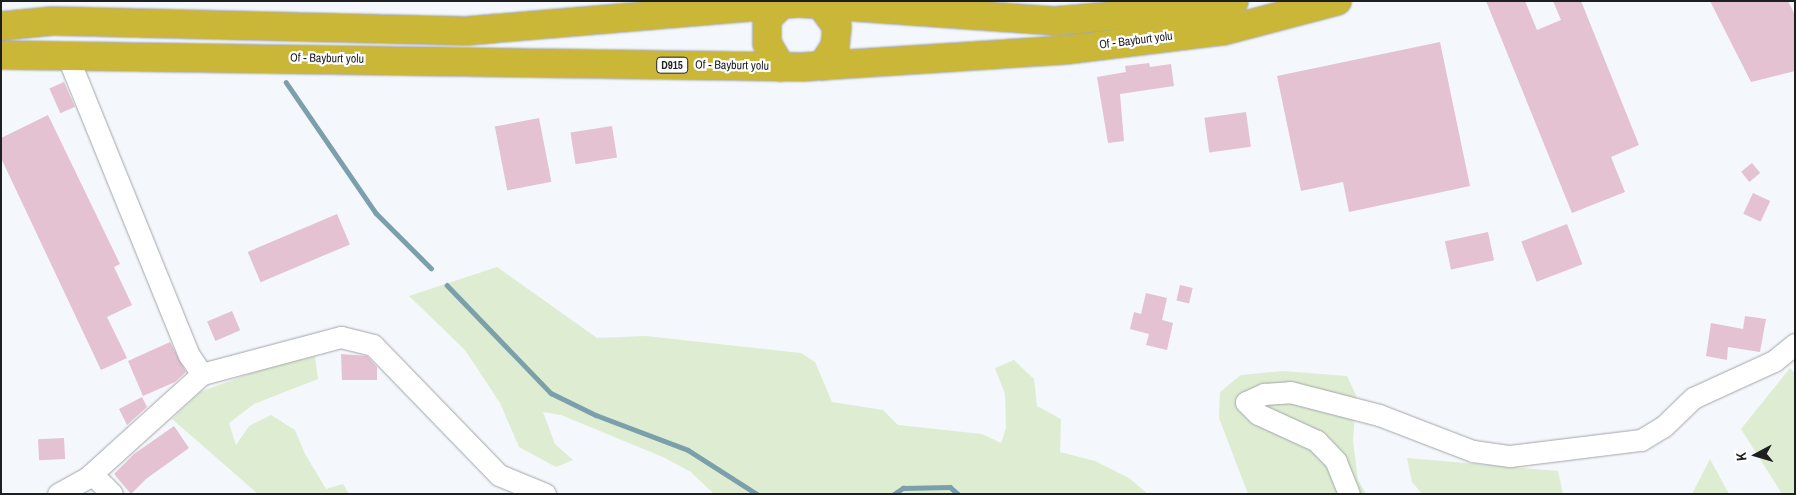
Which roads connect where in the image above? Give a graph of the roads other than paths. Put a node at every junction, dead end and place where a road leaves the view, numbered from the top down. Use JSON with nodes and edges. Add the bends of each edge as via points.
{"nodes":[{"id":1,"x":1234,"y":1,"type":"edge"},
{"id":2,"x":1338,"y":1,"type":"edge"},
{"id":3,"x":781,"y":5,"type":"junction"},
{"id":4,"x":821,"y":5,"type":"junction"},
{"id":5,"x":1,"y":26,"type":"edge"},
{"id":6,"x":1,"y":55,"type":"edge"},
{"id":7,"x":67,"y":55,"type":"junction"},
{"id":8,"x":822,"y":66,"type":"junction"},
{"id":9,"x":781,"y":67,"type":"junction"},
{"id":10,"x":1795,"y":344,"type":"edge"},
{"id":11,"x":202,"y":374,"type":"junction"},
{"id":12,"x":92,"y":474,"type":"junction"},
{"id":13,"x":58,"y":494,"type":"edge"},
{"id":14,"x":112,"y":494,"type":"edge"},
{"id":15,"x":545,"y":494,"type":"edge"},
{"id":16,"x":1349,"y":494,"type":"edge"}],
"edges":[{"from":1,"to":4,"type":"highway","via":[[1213,6],[1055,21]]},
{"from":2,"to":8,"type":"highway","name":"Of - Bayburt yolu","number":"D915","via":[[1223,31],[1066,50]]},
{"from":3,"to":4,"type":"highway"},
{"from":3,"to":5,"type":"highway","via":[[466,31],[53,21]]},
{"from":3,"to":9,"type":"highway","via":[[768,19],[767,43]]},
{"from":4,"to":8,"type":"highway","via":[[837,27],[835,46]]},
{"from":6,"to":7,"type":"highway","name":"Of - Bayburt yolu","number":"D915"},
{"from":7,"to":9,"type":"highway","name":"Of - Bayburt yolu","number":"D915"},
{"from":7,"to":11,"type":"street","via":[[189,354]]},
{"from":8,"to":9,"type":"highway","name":"Of - Bayburt yolu","number":"D915"},
{"from":10,"to":16,"type":"street","via":[[1774,361],[1693,398],[1663,427],[1641,440],[1510,456],[1473,451],[1379,415],[1290,392],[1264,394],[1246,402],[1258,414],[1317,441],[1336,460]]},
{"from":11,"to":12,"type":"street"},
{"from":11,"to":15,"type":"street","via":[[341,336],[373,345],[500,475]]},
{"from":12,"to":13,"type":"street"},
{"from":12,"to":14,"type":"street"}]}
